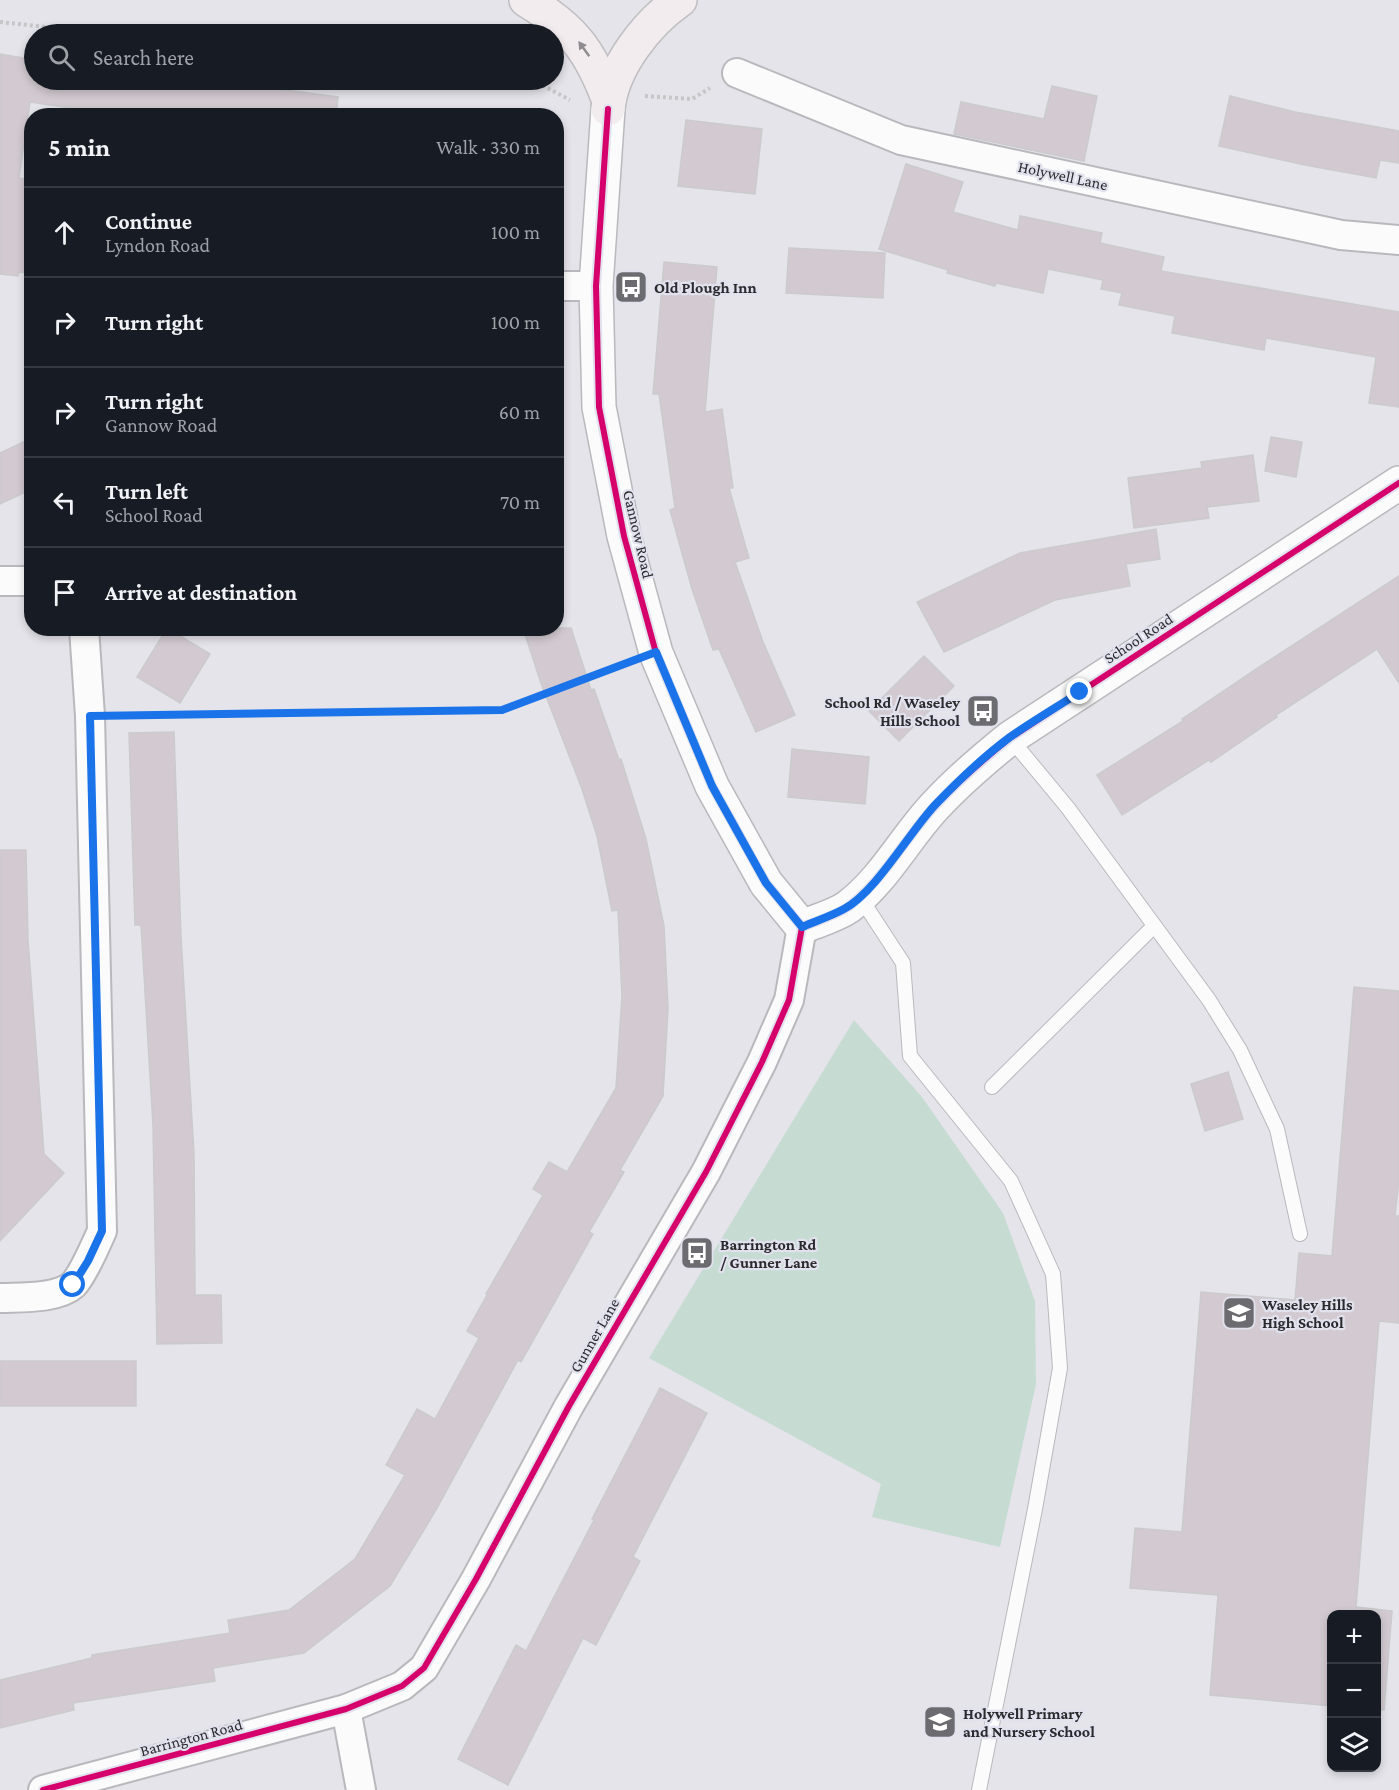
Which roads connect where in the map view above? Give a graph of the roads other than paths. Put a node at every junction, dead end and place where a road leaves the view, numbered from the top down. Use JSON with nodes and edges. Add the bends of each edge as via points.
{"nodes":[{"id":1,"x":526,"y":0,"type":"edge"},
{"id":2,"x":680,"y":0,"type":"edge"},
{"id":3,"x":562,"y":24,"type":"edge"},
{"id":4,"x":564,"y":26,"type":"edge"},
{"id":5,"x":737,"y":73,"type":"road end"},
{"id":6,"x":608,"y":105,"type":"junction"},
{"id":7,"x":1399,"y":240,"type":"edge"},
{"id":8,"x":564,"y":286,"type":"edge"},
{"id":9,"x":596,"y":286,"type":"junction"},
{"id":10,"x":1399,"y":483,"type":"edge"},
{"id":11,"x":24,"y":580,"type":"edge"},
{"id":12,"x":0,"y":581,"type":"edge"},
{"id":13,"x":85,"y":636,"type":"edge"},
{"id":14,"x":1010,"y":738,"type":"junction"},
{"id":15,"x":860,"y":897,"type":"junction"},
{"id":16,"x":802,"y":927,"type":"junction"},
{"id":17,"x":1153,"y":927,"type":"junction"},
{"id":18,"x":992,"y":1087,"type":"dead end"},
{"id":19,"x":1299,"y":1234,"type":"dead end"},
{"id":20,"x":0,"y":1298,"type":"edge"},
{"id":21,"x":346,"y":1709,"type":"junction"},
{"id":22,"x":43,"y":1790,"type":"edge"},
{"id":23,"x":361,"y":1790,"type":"edge"},
{"id":24,"x":979,"y":1790,"type":"edge"}],
"edges":[{"from":3,"to":1,"type":"highway","one_way":true},
{"from":2,"to":6,"type":"highway","via":[[642,35],[618,75]]},
{"from":6,"to":4,"type":"highway","one_way":true,"via":[[599,74],[586,51]]},
{"from":5,"to":7,"type":"street","name":"Holywell Lane","via":[[902,140],[1341,235]]},
{"from":6,"to":9,"type":"street","name":"Gannow Road"},
{"from":8,"to":9,"type":"street"},
{"from":9,"to":16,"type":"street","name":"Gannow Road","via":[[599,407],[624,536],[656,652],[712,786],[766,883]]},
{"from":10,"to":14,"type":"street","name":"School Road"},
{"from":11,"to":12,"type":"street"},
{"from":13,"to":20,"type":"street","via":[[90,716],[102,1231],[73,1285],[52,1295]]},
{"from":14,"to":15,"type":"street","name":"School Road","via":[[934,806]]},
{"from":14,"to":17,"type":"lane","via":[[1068,808]]},
{"from":15,"to":16,"type":"street","name":"School Road","via":[[846,908]]},
{"from":15,"to":24,"type":"lane","via":[[903,963],[910,1056],[1011,1181],[1053,1274],[1060,1368]]},
{"from":16,"to":21,"type":"street","name":"Gunner Lane","via":[[789,1000],[762,1062],[706,1172],[569,1406],[476,1579],[424,1668],[402,1686]]},
{"from":17,"to":18,"type":"lane"},
{"from":17,"to":19,"type":"lane","via":[[1209,1000],[1245,1060],[1277,1129]]},
{"from":21,"to":22,"type":"street","name":"Barrington Road"},
{"from":21,"to":23,"type":"street"}]}
